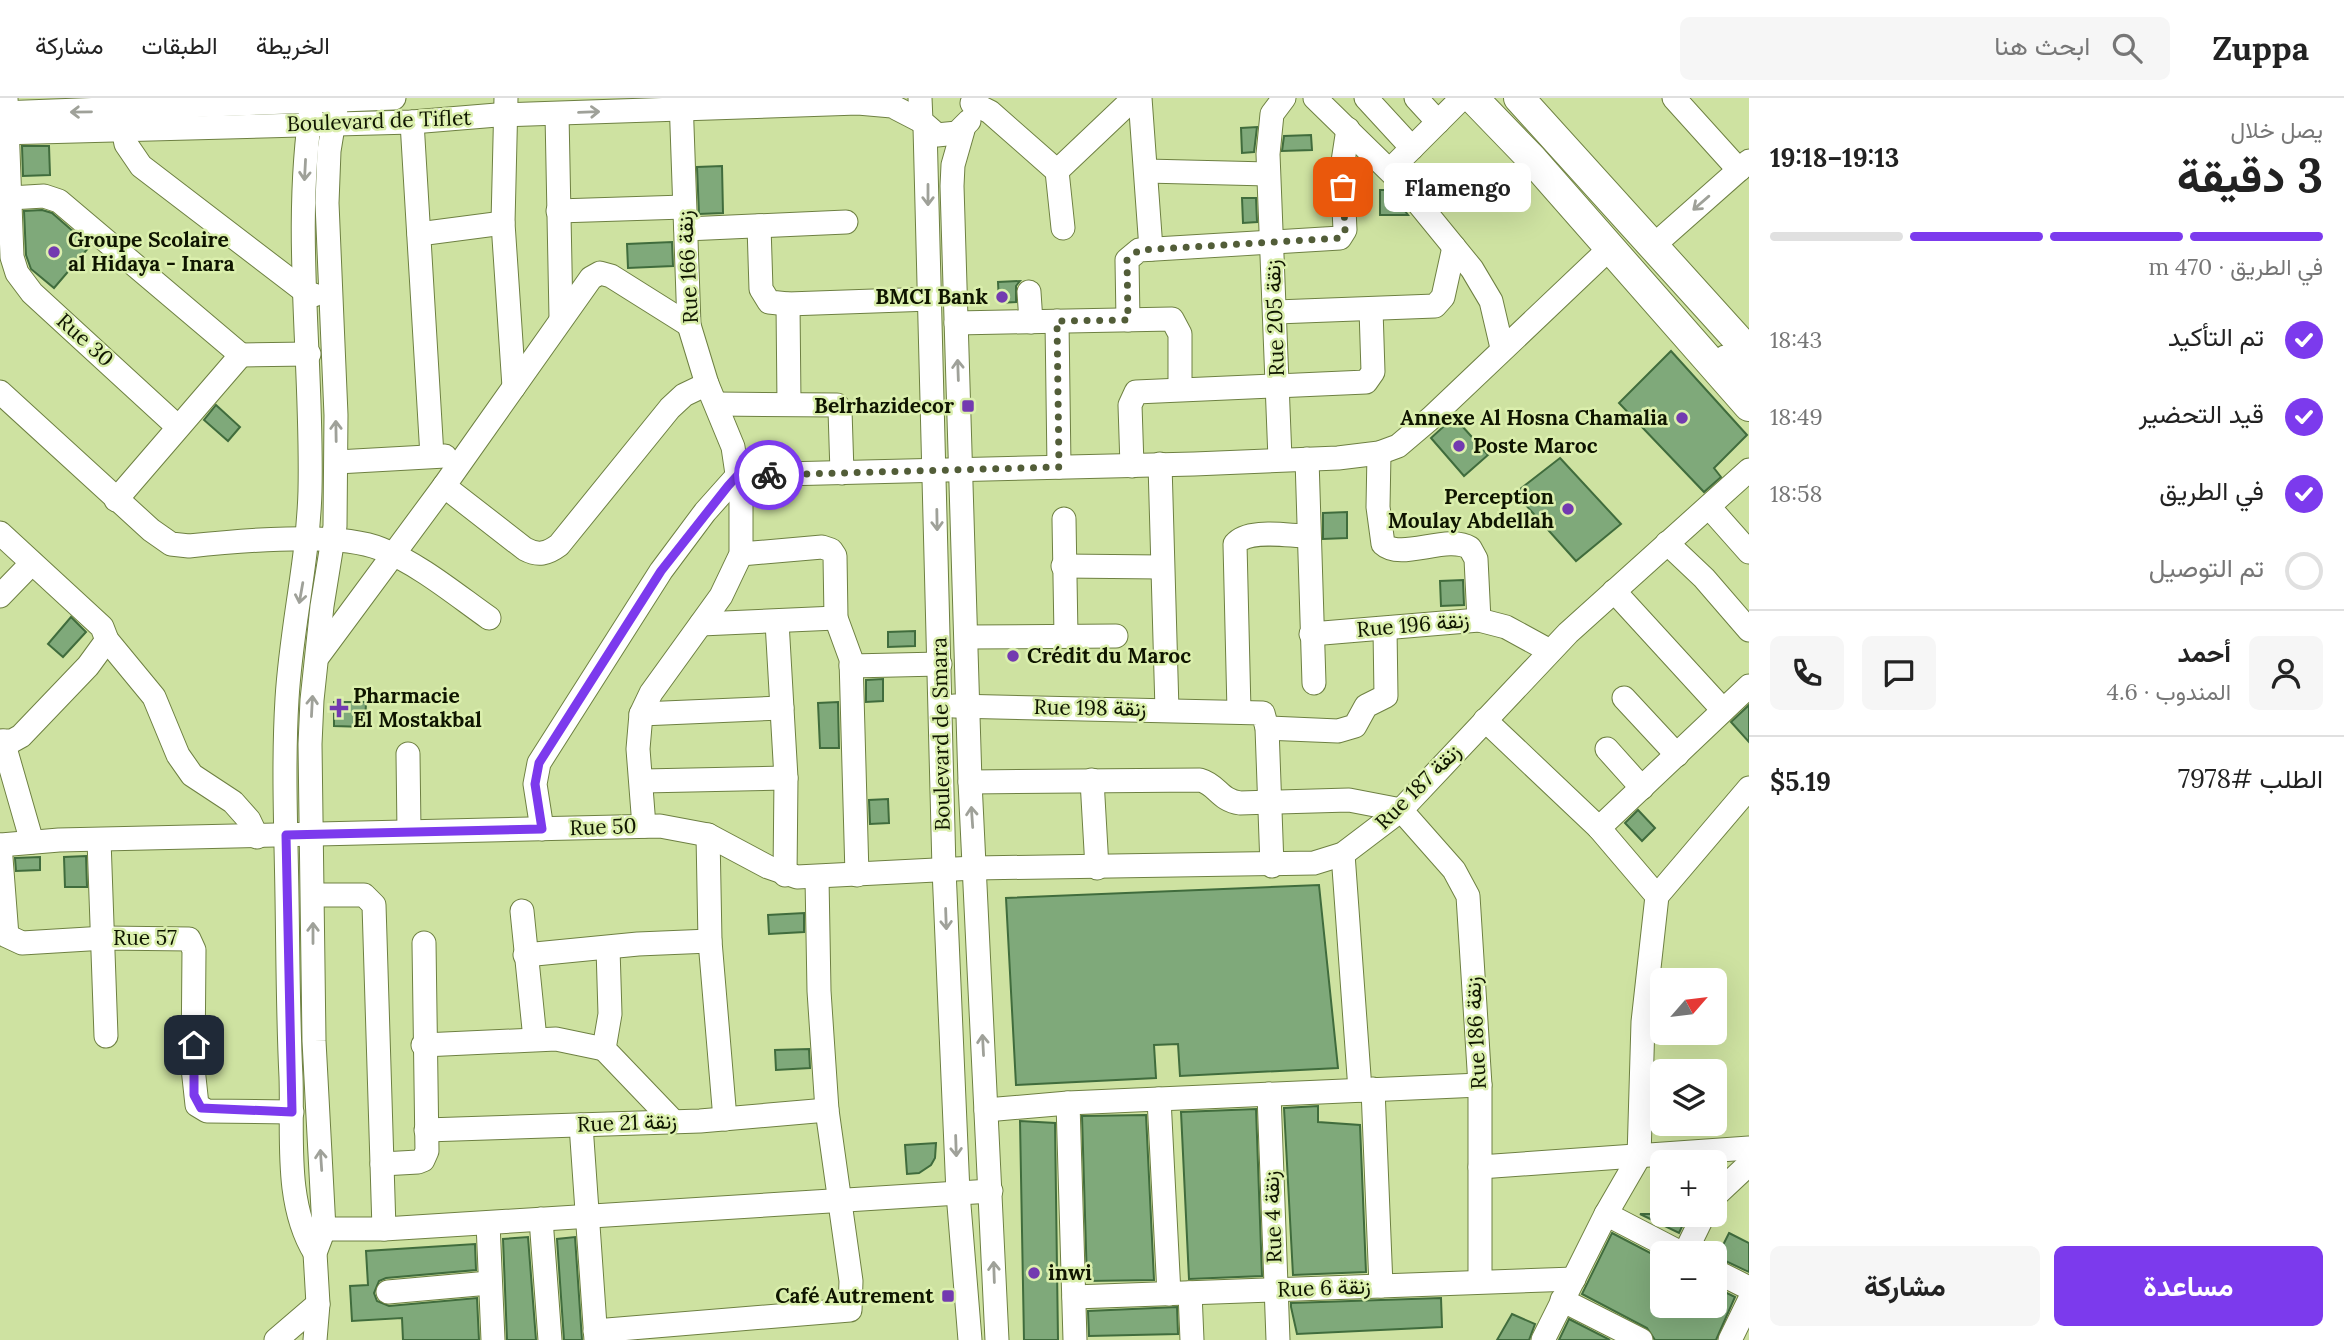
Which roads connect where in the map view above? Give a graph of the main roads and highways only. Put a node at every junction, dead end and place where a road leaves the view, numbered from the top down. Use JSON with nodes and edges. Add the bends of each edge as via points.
{"nodes":[{"id":1,"x":1473,"y":98,"type":"edge"},
{"id":2,"x":1519,"y":98,"type":"edge"},
{"id":3,"x":1749,"y":352,"type":"edge"},
{"id":4,"x":1749,"y":405,"type":"edge"}],
"edges":[{"from":1,"to":4,"type":"main road"},
{"from":2,"to":3,"type":"main road"}]}
